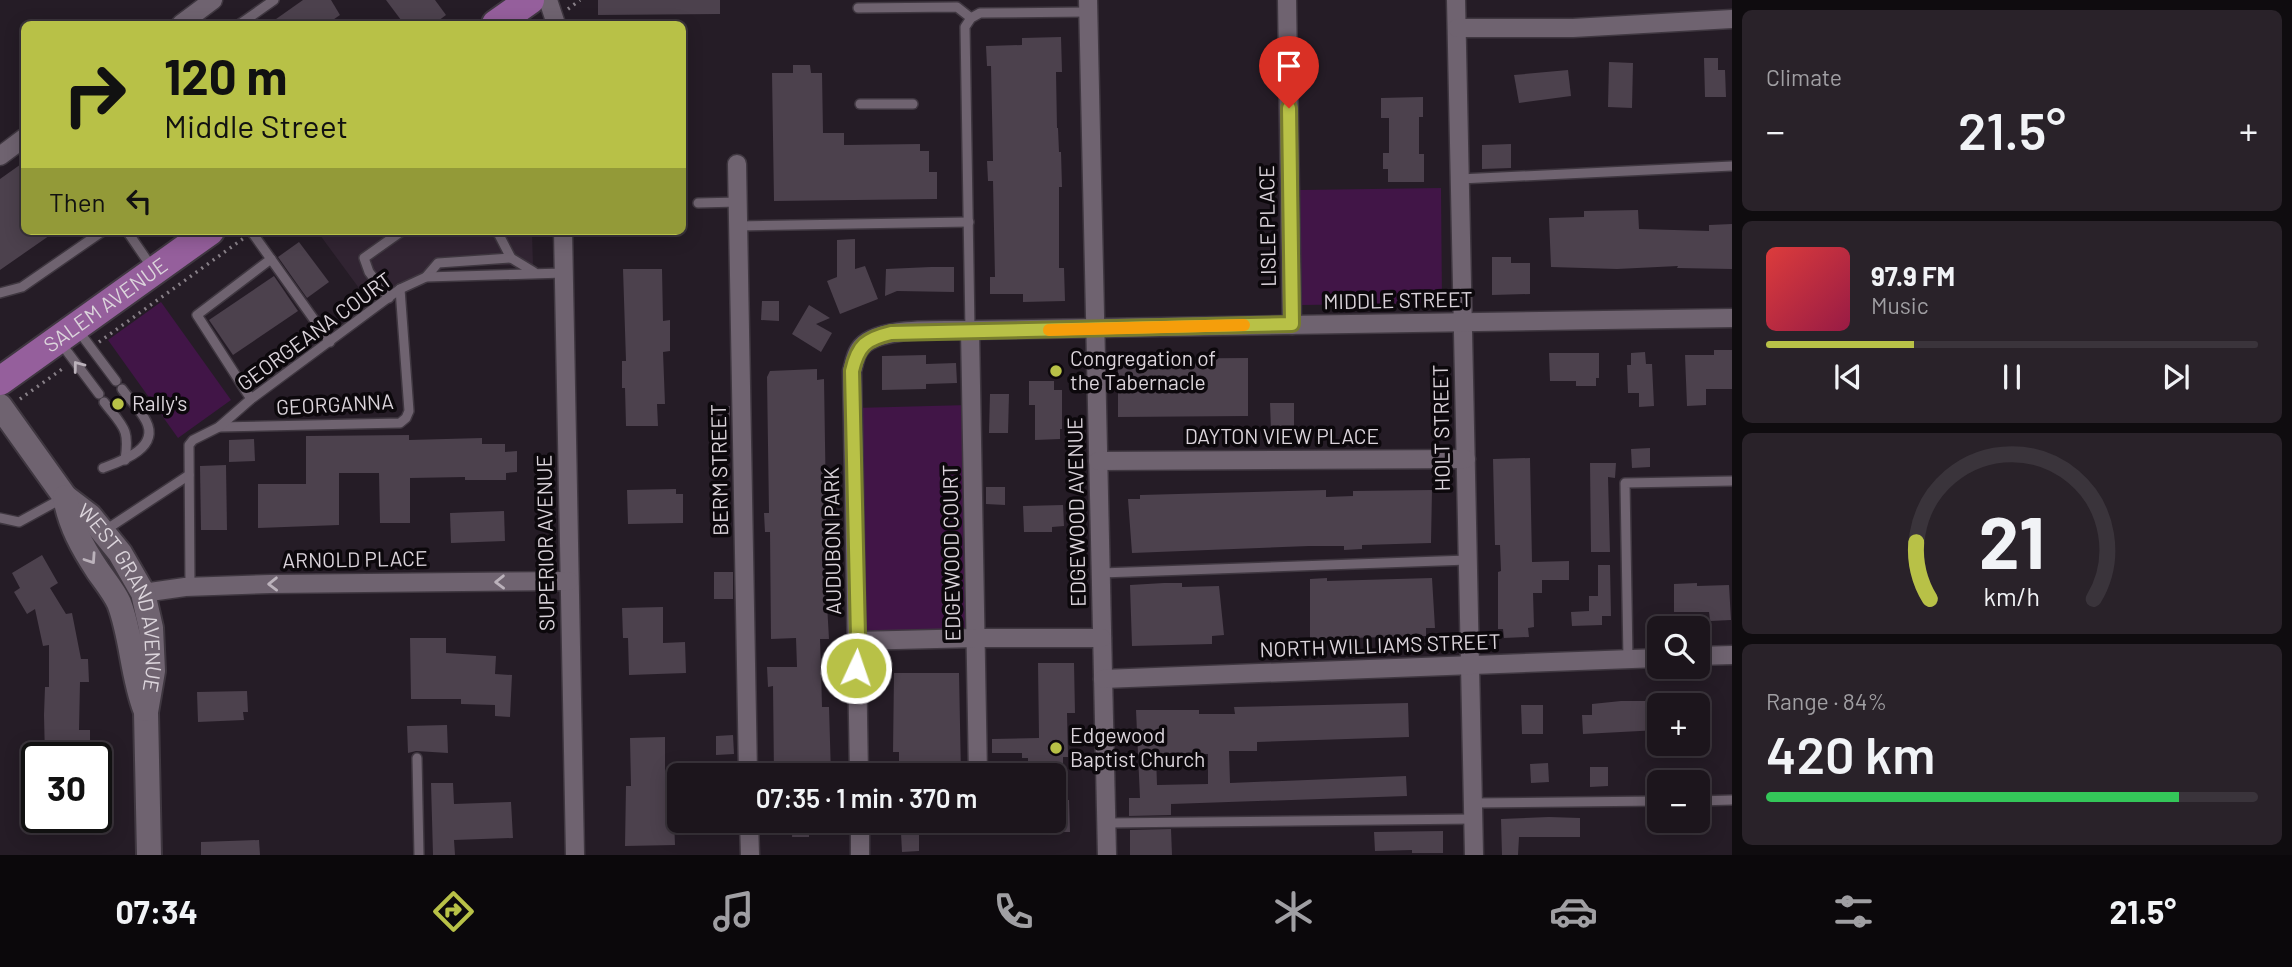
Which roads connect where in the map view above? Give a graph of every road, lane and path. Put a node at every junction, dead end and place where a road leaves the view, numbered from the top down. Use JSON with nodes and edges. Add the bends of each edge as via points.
{"nodes":[{"id":1,"x":213,"y":0,"type":"edge"},
{"id":2,"x":274,"y":0,"type":"edge"},
{"id":3,"x":530,"y":0,"type":"edge"},
{"id":4,"x":548,"y":0,"type":"edge"},
{"id":5,"x":1287,"y":0,"type":"edge"},
{"id":6,"x":1456,"y":0,"type":"edge"},
{"id":7,"x":1088,"y":6,"type":"edge"},
{"id":8,"x":858,"y":8,"type":"dead end"},
{"id":9,"x":971,"y":18,"type":"junction"},
{"id":10,"x":1732,"y":19,"type":"edge"},
{"id":11,"x":186,"y":21,"type":"edge"},
{"id":12,"x":244,"y":21,"type":"edge"},
{"id":13,"x":500,"y":21,"type":"edge"},
{"id":14,"x":555,"y":21,"type":"edge"},
{"id":15,"x":1457,"y":29,"type":"junction"},
{"id":16,"x":860,"y":104,"type":"dead end"},
{"id":17,"x":913,"y":104,"type":"dead end"},
{"id":18,"x":21,"y":140,"type":"edge"},
{"id":19,"x":0,"y":156,"type":"edge"},
{"id":20,"x":737,"y":164,"type":"dead end"},
{"id":21,"x":1732,"y":166,"type":"edge"},
{"id":22,"x":1460,"y":179,"type":"junction"},
{"id":23,"x":737,"y":202,"type":"junction"},
{"id":24,"x":698,"y":203,"type":"dead end"},
{"id":25,"x":969,"y":222,"type":"junction"},
{"id":26,"x":738,"y":226,"type":"junction"},
{"id":27,"x":97,"y":235,"type":"edge"},
{"id":28,"x":130,"y":235,"type":"edge"},
{"id":29,"x":199,"y":235,"type":"edge"},
{"id":30,"x":246,"y":235,"type":"edge"},
{"id":31,"x":253,"y":235,"type":"edge"},
{"id":32,"x":396,"y":235,"type":"edge"},
{"id":33,"x":499,"y":235,"type":"edge"},
{"id":34,"x":563,"y":235,"type":"edge"},
{"id":35,"x":511,"y":258,"type":"junction"},
{"id":36,"x":271,"y":259,"type":"junction"},
{"id":37,"x":154,"y":271,"type":"junction"},
{"id":38,"x":536,"y":273,"type":"junction"},
{"id":39,"x":564,"y":273,"type":"junction"},
{"id":40,"x":426,"y":277,"type":"junction"},
{"id":41,"x":400,"y":289,"type":"junction"},
{"id":42,"x":0,"y":293,"type":"edge"},
{"id":43,"x":389,"y":298,"type":"junction"},
{"id":44,"x":1732,"y":318,"type":"edge"},
{"id":45,"x":1463,"y":323,"type":"junction"},
{"id":46,"x":1292,"y":324,"type":"junction"},
{"id":47,"x":970,"y":330,"type":"junction"},
{"id":48,"x":1095,"y":330,"type":"junction"},
{"id":49,"x":330,"y":342,"type":"junction"},
{"id":50,"x":74,"y":344,"type":"junction"},
{"id":51,"x":859,"y":348,"type":"joint"},
{"id":52,"x":0,"y":381,"type":"edge"},
{"id":53,"x":251,"y":399,"type":"junction"},
{"id":54,"x":2,"y":408,"type":"edge"},
{"id":55,"x":219,"y":427,"type":"junction"},
{"id":56,"x":1466,"y":459,"type":"junction"},
{"id":57,"x":125,"y":460,"type":"junction"},
{"id":58,"x":1098,"y":461,"type":"junction"},
{"id":59,"x":103,"y":468,"type":"dead end"},
{"id":60,"x":189,"y":475,"type":"junction"},
{"id":61,"x":1732,"y":481,"type":"edge"},
{"id":62,"x":65,"y":497,"type":"junction"},
{"id":63,"x":0,"y":517,"type":"edge"},
{"id":64,"x":103,"y":531,"type":"junction"},
{"id":65,"x":1468,"y":561,"type":"junction"},
{"id":66,"x":1101,"y":573,"type":"junction"},
{"id":67,"x":569,"y":581,"type":"junction"},
{"id":68,"x":190,"y":586,"type":"junction"},
{"id":69,"x":143,"y":593,"type":"junction"},
{"id":70,"x":976,"y":638,"type":"junction"},
{"id":71,"x":1102,"y":638,"type":"junction"},
{"id":72,"x":856,"y":641,"type":"junction"},
{"id":73,"x":1732,"y":655,"type":"edge"},
{"id":74,"x":1710,"y":656,"type":"edge"},
{"id":75,"x":1647,"y":658,"type":"edge"},
{"id":76,"x":1628,"y":659,"type":"junction"},
{"id":77,"x":1470,"y":665,"type":"junction"},
{"id":78,"x":1103,"y":679,"type":"junction"},
{"id":79,"x":146,"y":712,"type":"junction"},
{"id":80,"x":417,"y":758,"type":"dead end"},
{"id":81,"x":748,"y":763,"type":"edge"},
{"id":82,"x":859,"y":763,"type":"edge"},
{"id":83,"x":978,"y":763,"type":"edge"},
{"id":84,"x":1732,"y":800,"type":"edge"},
{"id":85,"x":1710,"y":801,"type":"edge"},
{"id":86,"x":1647,"y":802,"type":"edge"},
{"id":87,"x":1473,"y":811,"type":"junction"},
{"id":88,"x":1107,"y":824,"type":"junction"},
{"id":89,"x":749,"y":833,"type":"edge"},
{"id":90,"x":860,"y":833,"type":"edge"},
{"id":91,"x":149,"y":855,"type":"edge"},
{"id":92,"x":419,"y":855,"type":"edge"},
{"id":93,"x":575,"y":855,"type":"edge"},
{"id":94,"x":750,"y":855,"type":"edge"},
{"id":95,"x":860,"y":855,"type":"edge"},
{"id":96,"x":1107,"y":855,"type":"edge"},
{"id":97,"x":1474,"y":855,"type":"edge"}],
"edges":[{"from":1,"to":11,"type":"street"},
{"from":2,"to":12,"type":"lane"},
{"from":3,"to":13,"type":"main road"},
{"from":4,"to":14,"type":"street"},
{"from":5,"to":46,"type":"street","name":"LISLE PLACE"},
{"from":6,"to":15,"type":"street","name":"HOLT STREET"},
{"from":7,"to":9,"type":"lane","via":[[980,13]]},
{"from":7,"to":48,"type":"street","name":"EDGEWOOD AVENUE"},
{"from":8,"to":9,"type":"lane","via":[[957,8]]},
{"from":9,"to":25,"type":"lane","via":[[964,34]]},
{"from":10,"to":15,"type":"street"},
{"from":15,"to":22,"type":"street","name":"HOLT STREET"},
{"from":16,"to":17,"type":"lane"},
{"from":18,"to":19,"type":"street"},
{"from":20,"to":23,"type":"street","name":"BERM STREET"},
{"from":21,"to":22,"type":"lane"},
{"from":22,"to":45,"type":"street","name":"HOLT STREET"},
{"from":23,"to":24,"type":"lane"},
{"from":23,"to":26,"type":"street","name":"BERM STREET"},
{"from":25,"to":26,"type":"lane"},
{"from":25,"to":47,"type":"lane"},
{"from":26,"to":81,"type":"street","name":"BERM STREET"},
{"from":27,"to":42,"type":"lane","via":[[22,288]]},
{"from":28,"to":37,"type":"lane"},
{"from":29,"to":37,"type":"main road","name":"SALEM AVENUE"},
{"from":30,"to":50,"type":"path"},
{"from":31,"to":36,"type":"lane"},
{"from":32,"to":43,"type":"lane","via":[[364,258]]},
{"from":33,"to":35,"type":"lane"},
{"from":34,"to":39,"type":"street","name":"SUPERIOR AVENUE"},
{"from":35,"to":38,"type":"lane"},
{"from":35,"to":40,"type":"lane","via":[[438,264]]},
{"from":36,"to":49,"type":"lane"},
{"from":36,"to":53,"type":"lane","via":[[197,315]]},
{"from":37,"to":50,"type":"main road","name":"SALEM AVENUE"},
{"from":38,"to":39,"type":"lane","name":"GEORGEANA COURT"},
{"from":38,"to":40,"type":"lane","name":"GEORGEANA COURT"},
{"from":39,"to":67,"type":"street","name":"SUPERIOR AVENUE"},
{"from":40,"to":41,"type":"lane","name":"GEORGEANA COURT"},
{"from":41,"to":43,"type":"lane","name":"GEORGEANA COURT"},
{"from":41,"to":55,"type":"lane","name":"GEORGANNA","via":[[409,411],[400,423]]},
{"from":43,"to":49,"type":"lane","name":"GEORGEANA COURT"},
{"from":44,"to":45,"type":"street","name":"MIDDLE STREET"},
{"from":45,"to":46,"type":"street","name":"MIDDLE STREET"},
{"from":45,"to":56,"type":"street","name":"HOLT STREET"},
{"from":46,"to":48,"type":"street","name":"MIDDLE STREET"},
{"from":47,"to":48,"type":"street","name":"MIDDLE STREET"},
{"from":47,"to":51,"type":"street","name":"MIDDLE STREET","via":[[891,333],[874,337]]},
{"from":47,"to":70,"type":"street","name":"EDGEWOOD COURT"},
{"from":48,"to":58,"type":"street","name":"EDGEWOOD AVENUE"},
{"from":49,"to":53,"type":"lane","name":"GEORGEANA COURT"},
{"from":50,"to":52,"type":"main road","name":"SALEM AVENUE"},
{"from":50,"to":54,"type":"path"},
{"from":57,"to":50,"type":"lane","one_way":true,"via":[[126,431],[101,398]]},
{"from":50,"to":57,"type":"lane","via":[[119,385],[148,423],[147,439],[138,453]]},
{"from":51,"to":72,"type":"street","name":"AUDUBON PARK","via":[[852,371]]},
{"from":53,"to":55,"type":"lane","name":"GEORGEANA COURT"},
{"from":54,"to":62,"type":"street","name":"WEST GRAND AVENUE"},
{"from":55,"to":60,"type":"lane","name":"GEORGEANA COURT","via":[[192,440]]},
{"from":56,"to":58,"type":"street","name":"DAYTON VIEW PLACE"},
{"from":56,"to":65,"type":"street","name":"HOLT STREET"},
{"from":57,"to":59,"type":"lane"},
{"from":58,"to":66,"type":"street","name":"EDGEWOOD AVENUE"},
{"from":60,"to":64,"type":"lane"},
{"from":60,"to":68,"type":"lane"},
{"from":61,"to":76,"type":"lane","via":[[1625,483]]},
{"from":62,"to":63,"type":"lane","via":[[19,523]]},
{"from":62,"to":64,"type":"street","name":"WEST GRAND AVENUE"},
{"from":62,"to":79,"type":"street","name":"WEST GRAND AVENUE","one_way":true,"via":[[69,521],[118,600]]},
{"from":64,"to":69,"type":"street","name":"WEST GRAND AVENUE"},
{"from":65,"to":66,"type":"lane"},
{"from":65,"to":77,"type":"street","name":"HOLT STREET"},
{"from":66,"to":71,"type":"street","name":"EDGEWOOD AVENUE"},
{"from":67,"to":68,"type":"street","name":"ARNOLD PLACE","one_way":true},
{"from":67,"to":93,"type":"street","name":"SUPERIOR AVENUE"},
{"from":68,"to":69,"type":"street","name":"ARNOLD PLACE"},
{"from":69,"to":79,"type":"street","name":"WEST GRAND AVENUE","via":[[153,671]]},
{"from":70,"to":71,"type":"street"},
{"from":70,"to":72,"type":"street"},
{"from":70,"to":83,"type":"street","name":"EDGEWOOD COURT"},
{"from":71,"to":78,"type":"street","name":"EDGEWOOD AVENUE"},
{"from":72,"to":82,"type":"street","name":"AUDUBON PARK"},
{"from":73,"to":74,"type":"street"},
{"from":75,"to":76,"type":"street","name":"NORTH WILLIAMS STREET"},
{"from":76,"to":77,"type":"street","name":"NORTH WILLIAMS STREET"},
{"from":77,"to":78,"type":"street","name":"NORTH WILLIAMS STREET"},
{"from":77,"to":87,"type":"street","name":"HOLT STREET"},
{"from":78,"to":88,"type":"street","name":"EDGEWOOD AVENUE"},
{"from":79,"to":91,"type":"street","name":"WEST GRAND AVENUE"},
{"from":80,"to":92,"type":"lane"},
{"from":84,"to":85,"type":"lane"},
{"from":86,"to":87,"type":"lane"},
{"from":87,"to":88,"type":"lane"},
{"from":87,"to":97,"type":"street","name":"HOLT STREET"},
{"from":88,"to":96,"type":"street","name":"EDGEWOOD AVENUE"},
{"from":89,"to":94,"type":"street"},
{"from":90,"to":95,"type":"street"}]}
